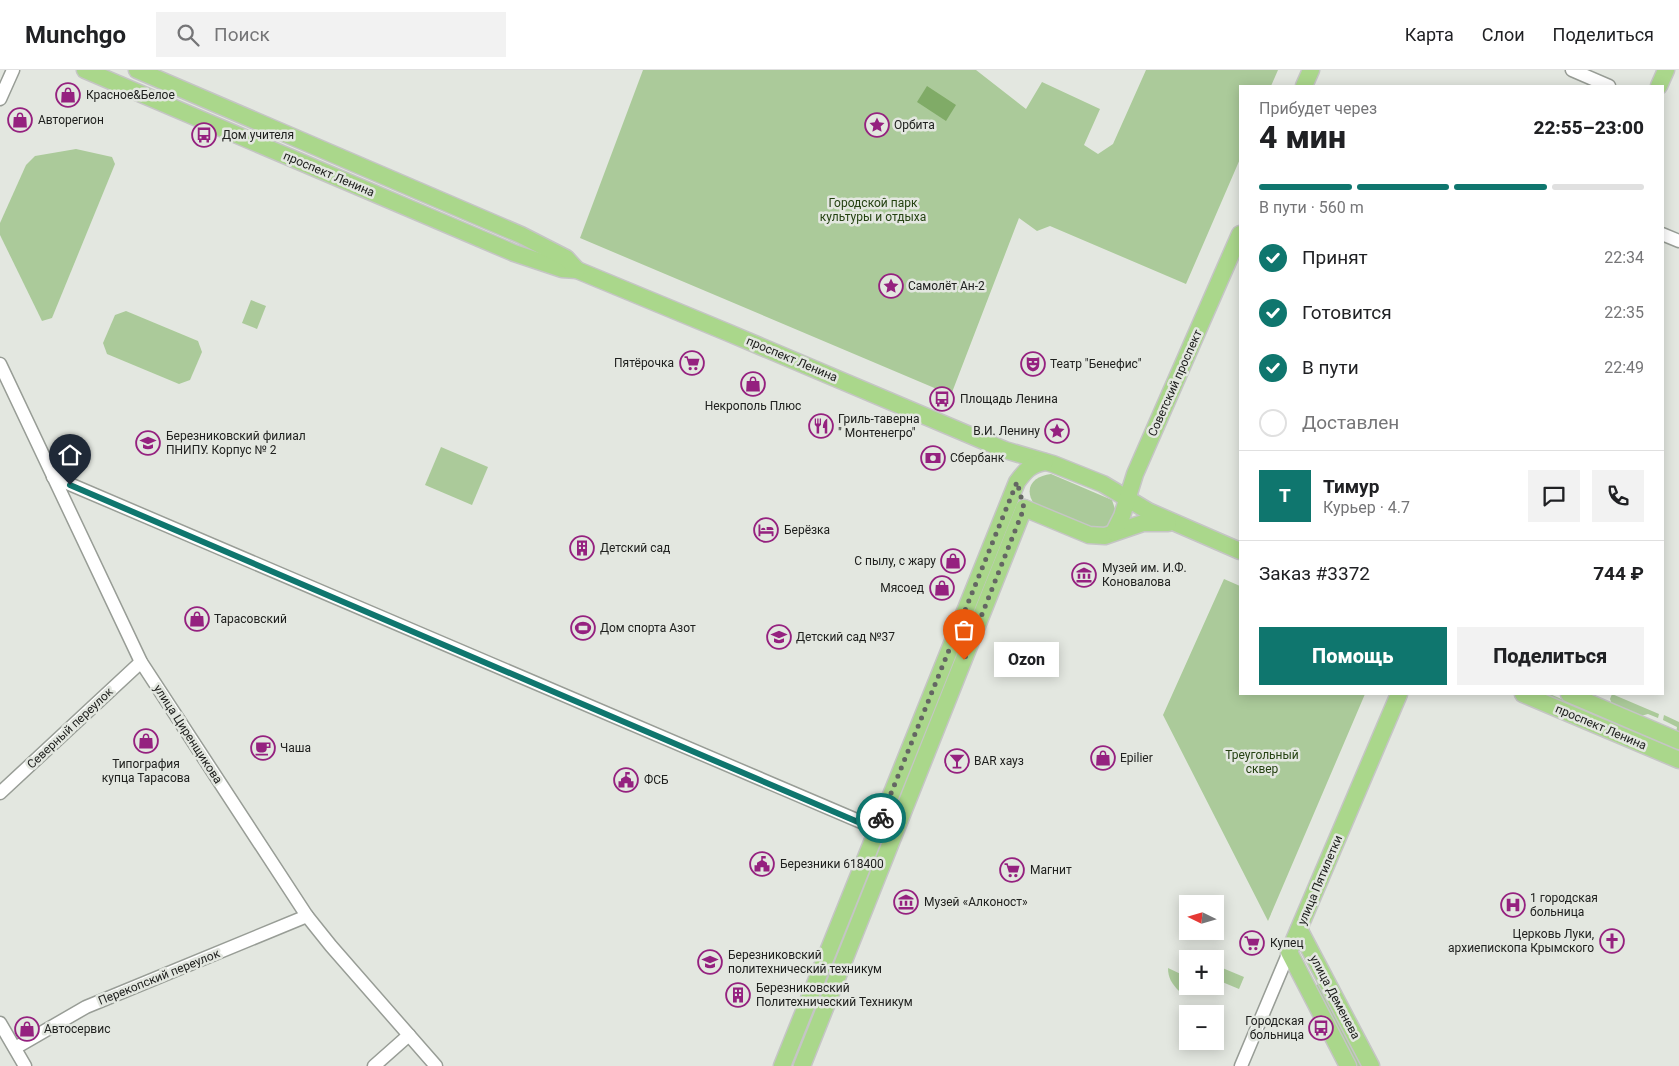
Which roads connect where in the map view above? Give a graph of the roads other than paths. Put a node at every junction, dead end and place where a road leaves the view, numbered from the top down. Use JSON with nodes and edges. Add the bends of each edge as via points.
{"nodes":[{"id":1,"x":13,"y":70,"type":"edge"},
{"id":2,"x":84,"y":70,"type":"edge"},
{"id":3,"x":137,"y":70,"type":"edge"},
{"id":4,"x":1311,"y":70,"type":"edge"},
{"id":5,"x":1572,"y":70,"type":"edge"},
{"id":6,"x":1666,"y":70,"type":"edge"},
{"id":7,"x":1304,"y":85,"type":"edge"},
{"id":8,"x":1607,"y":85,"type":"edge"},
{"id":9,"x":1659,"y":85,"type":"edge"},
{"id":10,"x":0,"y":99,"type":"edge"},
{"id":11,"x":1664,"y":235,"type":"edge"},
{"id":12,"x":1239,"y":236,"type":"edge"},
{"id":13,"x":1679,"y":241,"type":"edge"},
{"id":14,"x":577,"y":270,"type":"junction"},
{"id":15,"x":0,"y":364,"type":"edge"},
{"id":16,"x":1005,"y":450,"type":"junction"},
{"id":17,"x":1045,"y":462,"type":"junction"},
{"id":18,"x":53,"y":477,"type":"junction"},
{"id":19,"x":1017,"y":482,"type":"junction"},
{"id":20,"x":1127,"y":498,"type":"junction"},
{"id":21,"x":1024,"y":508,"type":"junction"},
{"id":22,"x":1183,"y":525,"type":"junction"},
{"id":23,"x":1114,"y":532,"type":"junction"},
{"id":24,"x":1239,"y":551,"type":"edge"},
{"id":25,"x":141,"y":662,"type":"junction"},
{"id":26,"x":1399,"y":695,"type":"edge"},
{"id":27,"x":1525,"y":695,"type":"edge"},
{"id":28,"x":1571,"y":695,"type":"edge"},
{"id":29,"x":1679,"y":741,"type":"edge"},
{"id":30,"x":1679,"y":760,"type":"edge"},
{"id":31,"x":0,"y":793,"type":"edge"},
{"id":32,"x":877,"y":829,"type":"junction"},
{"id":33,"x":894,"y":836,"type":"junction"},
{"id":34,"x":307,"y":916,"type":"junction"},
{"id":35,"x":1299,"y":929,"type":"junction"},
{"id":36,"x":1289,"y":952,"type":"junction"},
{"id":37,"x":0,"y":1023,"type":"edge"},
{"id":38,"x":409,"y":1035,"type":"junction"},
{"id":39,"x":15,"y":1048,"type":"junction"},
{"id":40,"x":25,"y":1066,"type":"edge"},
{"id":41,"x":374,"y":1066,"type":"edge"},
{"id":42,"x":436,"y":1066,"type":"edge"},
{"id":43,"x":782,"y":1066,"type":"edge"},
{"id":44,"x":802,"y":1066,"type":"edge"},
{"id":45,"x":1241,"y":1066,"type":"edge"},
{"id":46,"x":1348,"y":1066,"type":"edge"},
{"id":47,"x":1371,"y":1066,"type":"edge"}],
"edges":[{"from":1,"to":10,"type":"street"},
{"from":2,"to":14,"type":"main road","name":"проспект Ленина","via":[[514,253],[562,269]]},
{"from":3,"to":14,"type":"main road","name":"проспект Ленина","via":[[521,234],[566,258]]},
{"from":4,"to":7,"type":"main road"},
{"from":5,"to":8,"type":"street"},
{"from":6,"to":9,"type":"main road"},
{"from":11,"to":13,"type":"street"},
{"from":12,"to":20,"type":"main road","name":"Советский проспект"},
{"from":14,"to":16,"type":"main road","name":"проспект Ленина"},
{"from":15,"to":18,"type":"street","name":"улица Циренщикова"},
{"from":16,"to":17,"type":"main road","name":"проспект Ленина"},
{"from":16,"to":19,"type":"main road","via":[[1012,457]]},
{"from":17,"to":19,"type":"main road","via":[[1031,466]]},
{"from":17,"to":20,"type":"main road","name":"проспект Ленина","via":[[1103,484]]},
{"from":18,"to":25,"type":"street","name":"улица Циренщикова"},
{"from":18,"to":32,"type":"street"},
{"from":19,"to":21,"type":"main road"},
{"from":19,"to":32,"type":"main road"},
{"from":20,"to":22,"type":"main road","name":"проспект Ленина","via":[[1148,511]]},
{"from":20,"to":23,"type":"main road","name":"Советский проспект"},
{"from":21,"to":23,"type":"main road","name":"проспект Ленина","via":[[1089,535],[1104,536]]},
{"from":21,"to":33,"type":"main road"},
{"from":22,"to":23,"type":"main road","name":"проспект Ленина","via":[[1143,523]]},
{"from":22,"to":24,"type":"main road","name":"проспект Ленина"},
{"from":25,"to":31,"type":"street","name":"Северный переулок"},
{"from":25,"to":34,"type":"street","name":"улица Циренщикова"},
{"from":26,"to":35,"type":"main road","name":"улица Пятилетки"},
{"from":27,"to":30,"type":"main road","name":"проспект Ленина"},
{"from":28,"to":29,"type":"main road","name":"проспект Ленина"},
{"from":32,"to":33,"type":"street"},
{"from":32,"to":43,"type":"main road"},
{"from":33,"to":44,"type":"main road"},
{"from":34,"to":38,"type":"street","name":"улица Циренщикова"},
{"from":34,"to":39,"type":"street","name":"Перекопский переулок","via":[[86,1007]]},
{"from":35,"to":36,"type":"main road","name":"улица Пятилетки"},
{"from":35,"to":47,"type":"main road","name":"улица Деменева"},
{"from":36,"to":45,"type":"street","name":"улица Пятилетки"},
{"from":36,"to":46,"type":"main road","name":"улица Деменева"},
{"from":37,"to":39,"type":"street"},
{"from":38,"to":41,"type":"street"},
{"from":38,"to":42,"type":"street","name":"улица Циренщикова"},
{"from":39,"to":40,"type":"street"}]}
